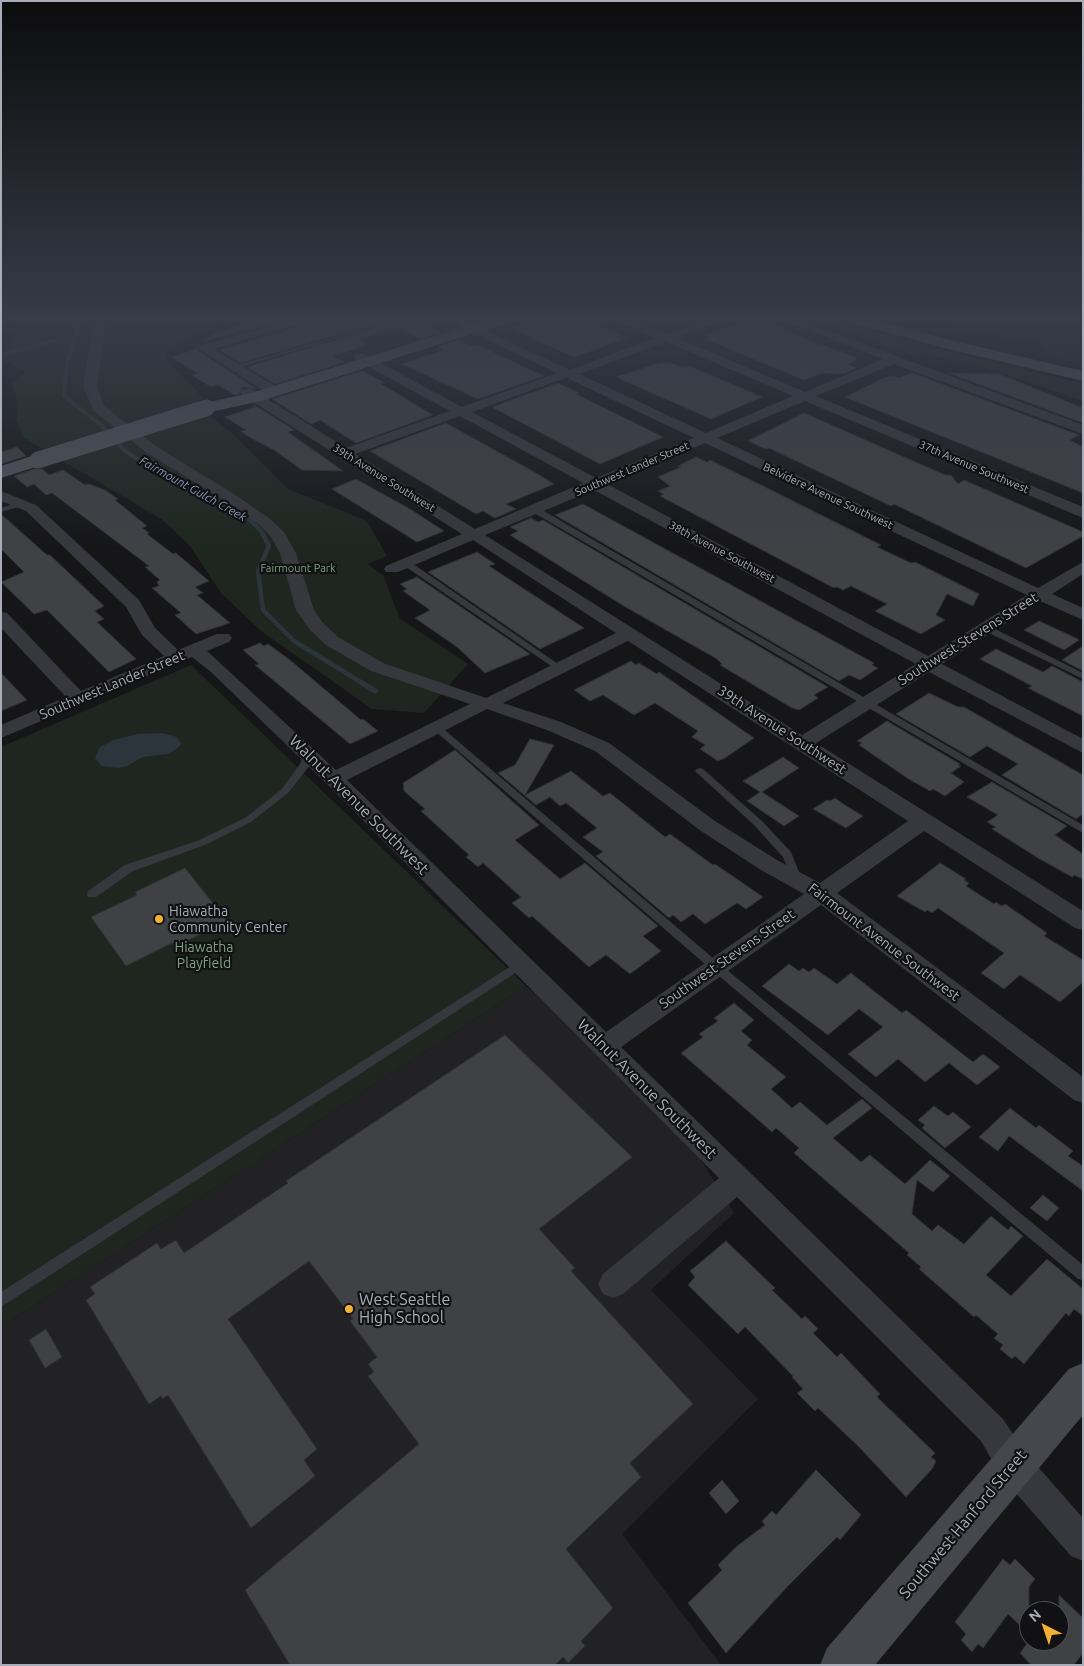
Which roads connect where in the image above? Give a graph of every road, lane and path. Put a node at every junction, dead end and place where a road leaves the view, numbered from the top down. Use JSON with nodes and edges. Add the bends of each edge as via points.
{"nodes":[{"id":1,"x":92,"y":395,"type":"edge"},
{"id":2,"x":251,"y":395,"type":"edge"},
{"id":3,"x":264,"y":395,"type":"edge"},
{"id":4,"x":431,"y":395,"type":"edge"},
{"id":5,"x":507,"y":395,"type":"edge"},
{"id":6,"x":615,"y":395,"type":"edge"},
{"id":7,"x":803,"y":395,"type":"edge"},
{"id":8,"x":809,"y":395,"type":"edge"},
{"id":9,"x":989,"y":395,"type":"edge"},
{"id":10,"x":806,"y":396,"type":"junction"},
{"id":11,"x":461,"y":411,"type":"junction"},
{"id":12,"x":1083,"y":430,"type":"edge"},
{"id":13,"x":705,"y":438,"type":"junction"},
{"id":14,"x":345,"y":453,"type":"junction"},
{"id":15,"x":1,"y":472,"type":"edge"},
{"id":16,"x":595,"y":484,"type":"junction"},
{"id":17,"x":1,"y":495,"type":"edge"},
{"id":18,"x":23,"y":503,"type":"junction"},
{"id":19,"x":1,"y":510,"type":"edge"},
{"id":20,"x":534,"y":510,"type":"junction"},
{"id":21,"x":1083,"y":513,"type":"edge"},
{"id":22,"x":474,"y":535,"type":"junction"},
{"id":23,"x":399,"y":566,"type":"joint"},
{"id":24,"x":1083,"y":567,"type":"edge"},
{"id":25,"x":1039,"y":595,"type":"junction"},
{"id":26,"x":1083,"y":615,"type":"edge"},
{"id":27,"x":1,"y":617,"type":"edge"},
{"id":28,"x":986,"y":628,"type":"junction"},
{"id":29,"x":630,"y":633,"type":"junction"},
{"id":30,"x":223,"y":638,"type":"dead end"},
{"id":31,"x":185,"y":654,"type":"junction"},
{"id":32,"x":929,"y":664,"type":"junction"},
{"id":33,"x":560,"y":668,"type":"junction"},
{"id":34,"x":1083,"y":676,"type":"edge"},
{"id":35,"x":78,"y":699,"type":"junction"},
{"id":36,"x":487,"y":704,"type":"junction"},
{"id":37,"x":865,"y":704,"type":"junction"},
{"id":38,"x":437,"y":728,"type":"junction"},
{"id":39,"x":1,"y":732,"type":"edge"},
{"id":40,"x":803,"y":743,"type":"junction"},
{"id":41,"x":1083,"y":747,"type":"edge"},
{"id":42,"x":308,"y":754,"type":"junction"},
{"id":43,"x":700,"y":771,"type":"dead end"},
{"id":44,"x":334,"y":779,"type":"junction"},
{"id":45,"x":923,"y":821,"type":"junction"},
{"id":46,"x":1083,"y":830,"type":"edge"},
{"id":47,"x":796,"y":877,"type":"junction"},
{"id":48,"x":821,"y":893,"type":"junction"},
{"id":49,"x":92,"y":894,"type":"dead end"},
{"id":50,"x":1083,"y":922,"type":"edge"},
{"id":51,"x":519,"y":965,"type":"junction"},
{"id":52,"x":716,"y":967,"type":"junction"},
{"id":53,"x":604,"y":1046,"type":"junction"},
{"id":54,"x":1083,"y":1092,"type":"edge"},
{"id":55,"x":738,"y":1179,"type":"junction"},
{"id":56,"x":1083,"y":1274,"type":"edge"},
{"id":57,"x":613,"y":1284,"type":"dead end"},
{"id":58,"x":1,"y":1300,"type":"edge"},
{"id":59,"x":1083,"y":1383,"type":"edge"},
{"id":60,"x":1013,"y":1464,"type":"junction"},
{"id":61,"x":1083,"y":1544,"type":"edge"},
{"id":62,"x":844,"y":1665,"type":"edge"}],
"edges":[{"from":1,"to":36,"type":"street","name":"Fairmount Avenue Southwest","via":[[99,408],[152,450],[229,497],[278,535],[288,553],[305,610],[332,641],[377,667]]},
{"from":2,"to":15,"type":"main road","bridge":true},
{"from":3,"to":14,"type":"street","name":"39th Avenue Southwest"},
{"from":4,"to":11,"type":"street","name":"38th Avenue Southwest"},
{"from":5,"to":11,"type":"street"},
{"from":6,"to":13,"type":"street","name":"Belvidere Avenue Southwest"},
{"from":7,"to":10,"type":"street","name":"37th Avenue Southwest"},
{"from":8,"to":10,"type":"street","name":"Southwest Lander Street"},
{"from":9,"to":12,"type":"street"},
{"from":10,"to":13,"type":"street","name":"Southwest Lander Street"},
{"from":10,"to":21,"type":"street","name":"37th Avenue Southwest"},
{"from":11,"to":14,"type":"street"},
{"from":11,"to":16,"type":"street","name":"38th Avenue Southwest"},
{"from":13,"to":16,"type":"street","name":"Southwest Lander Street"},
{"from":13,"to":25,"type":"street","name":"Belvidere Avenue Southwest"},
{"from":14,"to":22,"type":"street","name":"39th Avenue Southwest"},
{"from":16,"to":20,"type":"street","name":"Southwest Lander Street"},
{"from":16,"to":32,"type":"street","name":"38th Avenue Southwest"},
{"from":17,"to":18,"type":"street","name":"Walnut Avenue Southwest"},
{"from":18,"to":19,"type":"lane"},
{"from":18,"to":31,"type":"street","name":"Walnut Avenue Southwest","via":[[133,604],[148,631]]},
{"from":20,"to":22,"type":"street","name":"Southwest Lander Street"},
{"from":20,"to":37,"type":"lane"},
{"from":22,"to":23,"type":"street","name":"Southwest Lander Street"},
{"from":22,"to":29,"type":"street","name":"39th Avenue Southwest"},
{"from":23,"to":33,"type":"lane"},
{"from":24,"to":25,"type":"street","name":"Southwest Stevens Street"},
{"from":25,"to":26,"type":"street","name":"Belvidere Avenue Southwest"},
{"from":25,"to":28,"type":"street","name":"Southwest Stevens Street"},
{"from":27,"to":35,"type":"street"},
{"from":28,"to":32,"type":"street","name":"Southwest Stevens Street"},
{"from":28,"to":34,"type":"lane"},
{"from":29,"to":33,"type":"street"},
{"from":29,"to":40,"type":"street","name":"39th Avenue Southwest"},
{"from":30,"to":31,"type":"street","name":"Southwest Lander Street"},
{"from":31,"to":35,"type":"street","name":"Southwest Lander Street"},
{"from":31,"to":42,"type":"street","name":"Walnut Avenue Southwest","via":[[217,668]]},
{"from":32,"to":37,"type":"street","name":"Southwest Stevens Street"},
{"from":32,"to":41,"type":"street","name":"38th Avenue Southwest"},
{"from":33,"to":36,"type":"street"},
{"from":35,"to":39,"type":"street","name":"Southwest Lander Street"},
{"from":36,"to":38,"type":"street"},
{"from":36,"to":47,"type":"street","name":"Fairmount Avenue Southwest","via":[[570,732],[602,747],[708,826],[769,865]]},
{"from":37,"to":40,"type":"street","name":"Southwest Stevens Street"},
{"from":37,"to":46,"type":"lane"},
{"from":38,"to":44,"type":"street"},
{"from":38,"to":52,"type":"lane"},
{"from":40,"to":45,"type":"street","name":"39th Avenue Southwest"},
{"from":42,"to":44,"type":"street","name":"Walnut Avenue Southwest"},
{"from":42,"to":49,"type":"lane","via":[[305,765],[285,792],[248,820],[201,843],[129,868]]},
{"from":43,"to":47,"type":"lane","via":[[758,823],[787,855]]},
{"from":44,"to":51,"type":"street","name":"Walnut Avenue Southwest"},
{"from":45,"to":48,"type":"street","name":"Southwest Stevens Street"},
{"from":45,"to":50,"type":"street","name":"39th Avenue Southwest"},
{"from":47,"to":48,"type":"street","name":"Fairmount Avenue Southwest"},
{"from":48,"to":52,"type":"street","name":"Southwest Stevens Street"},
{"from":48,"to":54,"type":"street","name":"Fairmount Avenue Southwest"},
{"from":51,"to":53,"type":"street","name":"Walnut Avenue Southwest"},
{"from":51,"to":58,"type":"lane"},
{"from":52,"to":53,"type":"street","name":"Southwest Stevens Street"},
{"from":52,"to":56,"type":"lane"},
{"from":53,"to":55,"type":"street","name":"Walnut Avenue Southwest"},
{"from":55,"to":57,"type":"street"},
{"from":55,"to":60,"type":"street","name":"Walnut Avenue Southwest","via":[[992,1430]]},
{"from":59,"to":60,"type":"street","name":"Southwest Hanford Street"},
{"from":60,"to":61,"type":"street","name":"Walnut Avenue Southwest"},
{"from":60,"to":62,"type":"street","name":"Southwest Hanford Street"}]}
